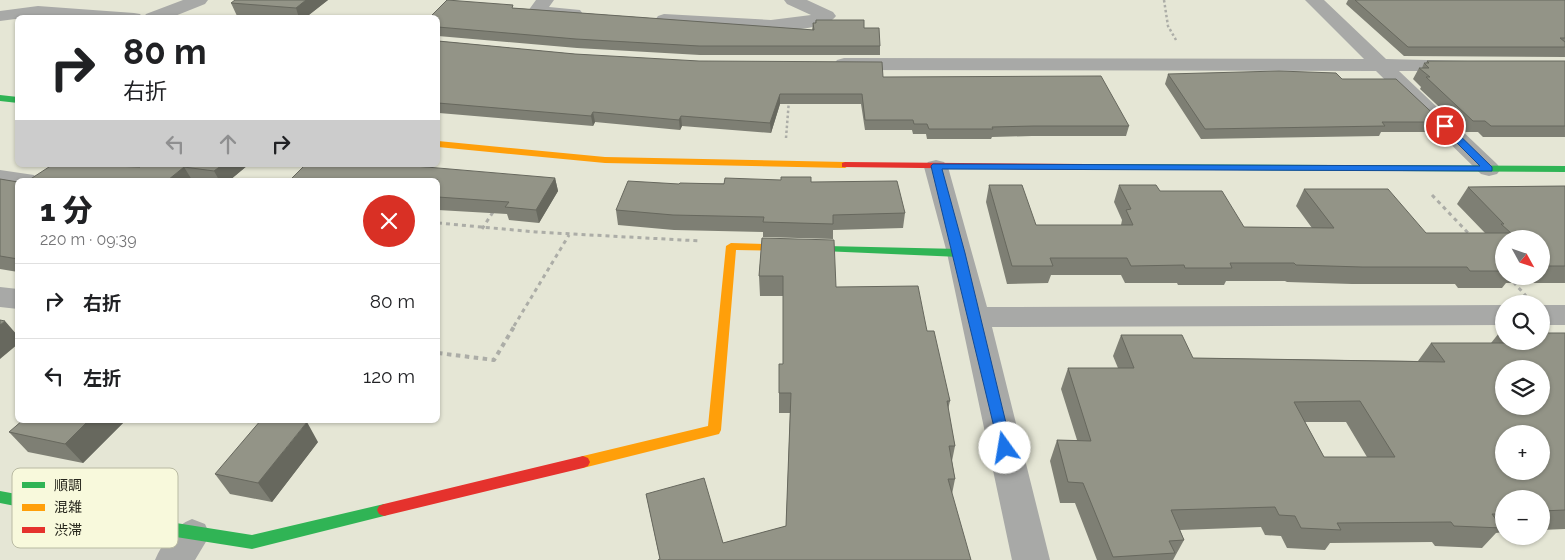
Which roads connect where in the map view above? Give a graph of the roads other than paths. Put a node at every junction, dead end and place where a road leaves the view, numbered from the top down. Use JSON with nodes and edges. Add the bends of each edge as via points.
{"nodes":[{"id":1,"x":199,"y":0,"type":"edge"},
{"id":2,"x":545,"y":0,"type":"edge"},
{"id":3,"x":793,"y":0,"type":"edge"},
{"id":4,"x":1314,"y":0,"type":"edge"},
{"id":5,"x":93,"y":15,"type":"edge"},
{"id":6,"x":160,"y":15,"type":"edge"},
{"id":7,"x":589,"y":15,"type":"edge"},
{"id":8,"x":0,"y":16,"type":"edge"},
{"id":9,"x":644,"y":19,"type":"edge"},
{"id":10,"x":792,"y":25,"type":"junction"},
{"id":11,"x":791,"y":64,"type":"edge"},
{"id":12,"x":821,"y":64,"type":"edge"},
{"id":13,"x":1382,"y":65,"type":"junction"},
{"id":14,"x":1478,"y":65,"type":"edge"},
{"id":15,"x":0,"y":98,"type":"edge"},
{"id":16,"x":15,"y":100,"type":"edge"},
{"id":17,"x":440,"y":144,"type":"edge"},
{"id":18,"x":936,"y":166,"type":"junction"},
{"id":19,"x":1489,"y":169,"type":"junction"},
{"id":20,"x":1565,"y":169,"type":"edge"},
{"id":21,"x":0,"y":177,"type":"edge"},
{"id":22,"x":15,"y":179,"type":"edge"},
{"id":23,"x":960,"y":253,"type":"junction"},
{"id":24,"x":0,"y":297,"type":"edge"},
{"id":25,"x":15,"y":299,"type":"edge"},
{"id":26,"x":1550,"y":311,"type":"edge"},
{"id":27,"x":1495,"y":315,"type":"edge"},
{"id":28,"x":1565,"y":315,"type":"edge"},
{"id":29,"x":975,"y":317,"type":"junction"},
{"id":30,"x":183,"y":547,"type":"edge"},
{"id":31,"x":1031,"y":560,"type":"edge"}],
"edges":[{"from":1,"to":6,"type":"street"},
{"from":2,"to":7,"type":"street","via":[[537,11]]},
{"from":3,"to":10,"type":"street","via":[[827,16],[814,22]]},
{"from":4,"to":13,"type":"street"},
{"from":5,"to":8,"type":"street","via":[[38,11]]},
{"from":9,"to":10,"type":"street"},
{"from":10,"to":11,"type":"street"},
{"from":12,"to":13,"type":"street"},
{"from":13,"to":14,"type":"street"},
{"from":13,"to":19,"type":"street"},
{"from":15,"to":16,"type":"street"},
{"from":17,"to":18,"type":"street","via":[[605,160]]},
{"from":18,"to":19,"type":"street"},
{"from":18,"to":23,"type":"street"},
{"from":19,"to":20,"type":"street"},
{"from":21,"to":22,"type":"street"},
{"from":23,"to":29,"type":"street"},
{"from":23,"to":30,"type":"street","via":[[731,246],[714,430],[252,542]]},
{"from":24,"to":25,"type":"street"},
{"from":26,"to":28,"type":"street"},
{"from":27,"to":29,"type":"street"},
{"from":29,"to":31,"type":"street"}]}
